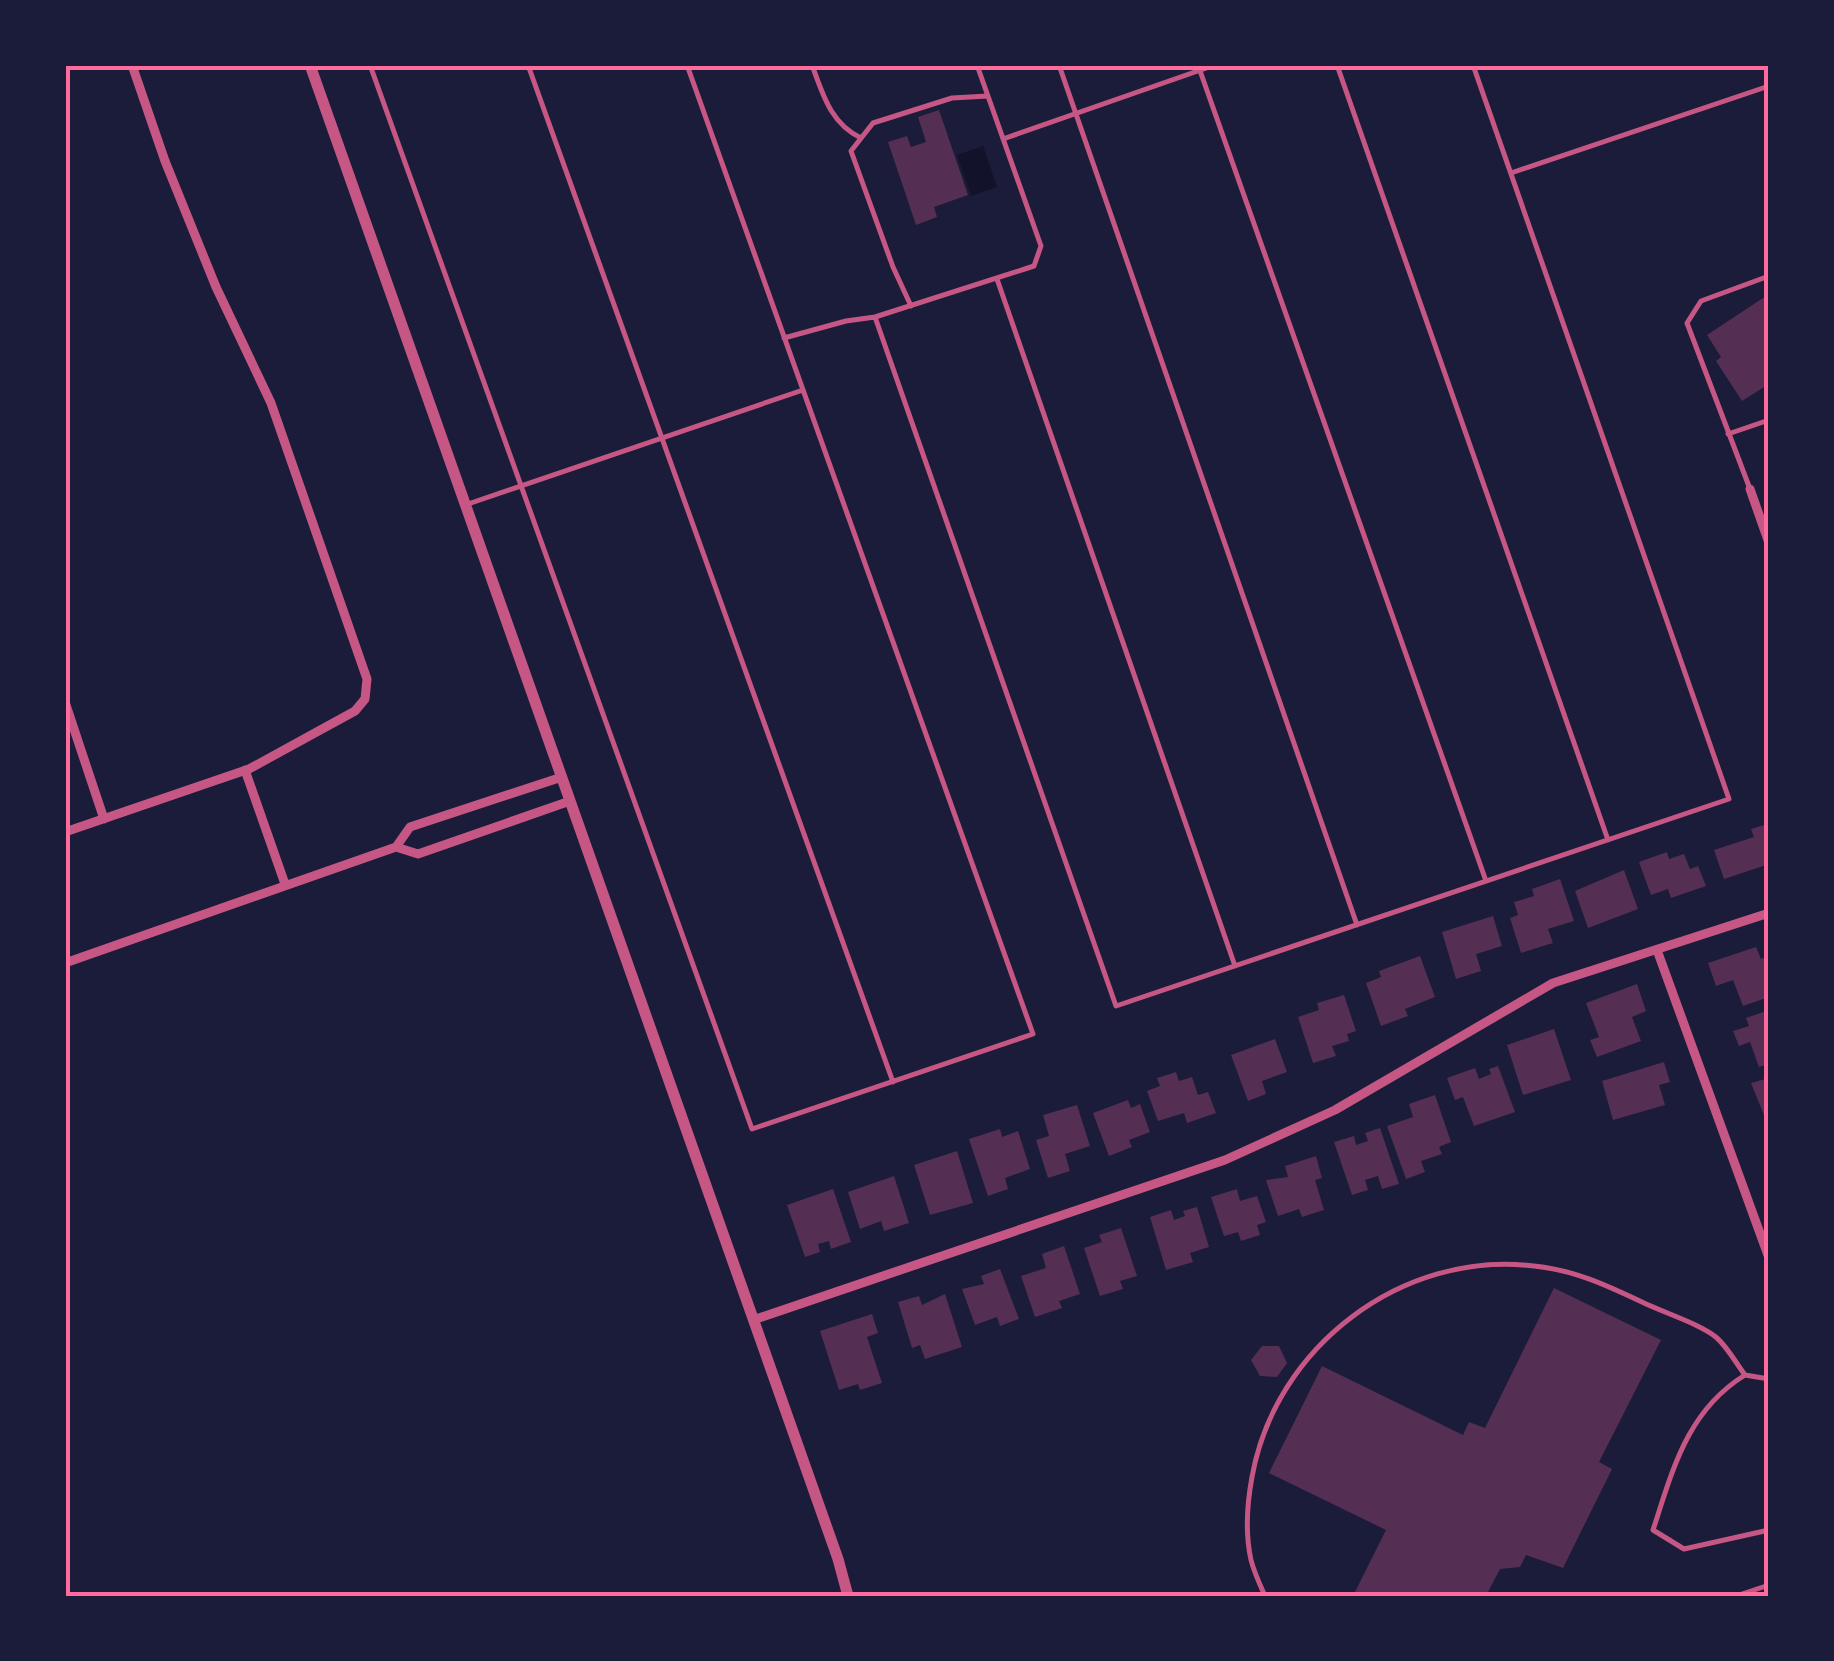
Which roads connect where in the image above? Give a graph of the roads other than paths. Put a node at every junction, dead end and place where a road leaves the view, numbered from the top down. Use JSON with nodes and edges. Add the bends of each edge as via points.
{"nodes":[{"id":1,"x":132,"y":65,"type":"edge"},
{"id":2,"x":310,"y":65,"type":"edge"},
{"id":3,"x":370,"y":65,"type":"edge"},
{"id":4,"x":528,"y":65,"type":"edge"},
{"id":5,"x":687,"y":65,"type":"edge"},
{"id":6,"x":812,"y":65,"type":"edge"},
{"id":7,"x":977,"y":65,"type":"edge"},
{"id":8,"x":1059,"y":65,"type":"edge"},
{"id":9,"x":1215,"y":65,"type":"edge"},
{"id":10,"x":1337,"y":65,"type":"edge"},
{"id":11,"x":1473,"y":65,"type":"edge"},
{"id":12,"x":1199,"y":68,"type":"edge"},
{"id":13,"x":1769,"y":86,"type":"edge"},
{"id":14,"x":988,"y":96,"type":"junction"},
{"id":15,"x":1076,"y":114,"type":"junction"},
{"id":16,"x":862,"y":138,"type":"junction"},
{"id":17,"x":1003,"y":139,"type":"junction"},
{"id":18,"x":1511,"y":174,"type":"junction"},
{"id":19,"x":1769,"y":276,"type":"edge"},
{"id":20,"x":997,"y":279,"type":"junction"},
{"id":21,"x":911,"y":306,"type":"junction"},
{"id":22,"x":875,"y":317,"type":"junction"},
{"id":23,"x":784,"y":338,"type":"junction"},
{"id":24,"x":803,"y":390,"type":"junction"},
{"id":25,"x":1769,"y":420,"type":"edge"},
{"id":26,"x":1728,"y":434,"type":"junction"},
{"id":27,"x":661,"y":437,"type":"junction"},
{"id":28,"x":520,"y":484,"type":"junction"},
{"id":29,"x":1750,"y":489,"type":"joint"},
{"id":30,"x":466,"y":505,"type":"junction"},
{"id":31,"x":1769,"y":543,"type":"edge"},
{"id":32,"x":65,"y":702,"type":"edge"},
{"id":33,"x":245,"y":770,"type":"junction"},
{"id":34,"x":562,"y":777,"type":"junction"},
{"id":35,"x":570,"y":801,"type":"junction"},
{"id":36,"x":104,"y":819,"type":"junction"},
{"id":37,"x":65,"y":832,"type":"edge"},
{"id":38,"x":1608,"y":840,"type":"junction"},
{"id":39,"x":396,"y":846,"type":"junction"},
{"id":40,"x":1486,"y":881,"type":"junction"},
{"id":41,"x":286,"y":884,"type":"junction"},
{"id":42,"x":1769,"y":914,"type":"edge"},
{"id":43,"x":1357,"y":924,"type":"junction"},
{"id":44,"x":1657,"y":950,"type":"junction"},
{"id":45,"x":65,"y":964,"type":"edge"},
{"id":46,"x":1235,"y":966,"type":"junction"},
{"id":47,"x":892,"y":1082,"type":"junction"},
{"id":48,"x":1769,"y":1258,"type":"edge"},
{"id":49,"x":753,"y":1320,"type":"junction"},
{"id":50,"x":1745,"y":1375,"type":"junction"},
{"id":51,"x":1769,"y":1379,"type":"edge"},
{"id":52,"x":1769,"y":1530,"type":"edge"},
{"id":53,"x":1769,"y":1585,"type":"edge"},
{"id":54,"x":848,"y":1596,"type":"edge"},
{"id":55,"x":1265,"y":1596,"type":"edge"},
{"id":56,"x":1736,"y":1596,"type":"edge"}],
"edges":[{"from":1,"to":33,"type":"street","via":[[201,251],[272,403],[367,678],[355,711]]},
{"from":2,"to":30,"type":"street"},
{"from":3,"to":28,"type":"lane"},
{"from":4,"to":27,"type":"lane"},
{"from":5,"to":23,"type":"lane"},
{"from":6,"to":16,"type":"lane","via":[[833,116]]},
{"from":7,"to":14,"type":"lane"},
{"from":8,"to":15,"type":"lane"},
{"from":9,"to":12,"type":"lane"},
{"from":10,"to":38,"type":"lane"},
{"from":11,"to":18,"type":"lane"},
{"from":12,"to":15,"type":"lane"},
{"from":12,"to":40,"type":"lane"},
{"from":13,"to":18,"type":"lane"},
{"from":14,"to":16,"type":"lane","via":[[932,103],[873,123]]},
{"from":14,"to":17,"type":"lane"},
{"from":15,"to":17,"type":"lane"},
{"from":15,"to":43,"type":"lane"},
{"from":16,"to":21,"type":"lane","via":[[851,151]]},
{"from":17,"to":20,"type":"lane","via":[[1041,246],[1034,266]]},
{"from":18,"to":38,"type":"lane","via":[[1729,799]]},
{"from":19,"to":26,"type":"lane","via":[[1701,302],[1687,322]]},
{"from":20,"to":21,"type":"lane"},
{"from":20,"to":46,"type":"lane"},
{"from":21,"to":22,"type":"lane"},
{"from":22,"to":23,"type":"lane"},
{"from":22,"to":46,"type":"lane","via":[[1116,1006]]},
{"from":23,"to":24,"type":"lane"},
{"from":24,"to":27,"type":"lane"},
{"from":24,"to":47,"type":"lane","via":[[1033,1034]]},
{"from":25,"to":26,"type":"lane"},
{"from":26,"to":29,"type":"lane"},
{"from":27,"to":28,"type":"lane"},
{"from":27,"to":47,"type":"lane"},
{"from":28,"to":30,"type":"lane"},
{"from":28,"to":47,"type":"lane","via":[[752,1129]]},
{"from":29,"to":31,"type":"street"},
{"from":30,"to":34,"type":"street"},
{"from":32,"to":36,"type":"street"},
{"from":33,"to":36,"type":"street"},
{"from":33,"to":41,"type":"street"},
{"from":34,"to":35,"type":"street"},
{"from":34,"to":39,"type":"street","via":[[410,827]]},
{"from":35,"to":39,"type":"street","via":[[418,854]]},
{"from":35,"to":49,"type":"street"},
{"from":36,"to":37,"type":"street"},
{"from":38,"to":40,"type":"lane"},
{"from":39,"to":41,"type":"street"},
{"from":40,"to":43,"type":"lane"},
{"from":41,"to":45,"type":"street"},
{"from":42,"to":44,"type":"street"},
{"from":43,"to":46,"type":"lane"},
{"from":44,"to":48,"type":"street"},
{"from":44,"to":49,"type":"street","via":[[1553,983],[1335,1110],[1226,1160]]},
{"from":49,"to":54,"type":"street"},
{"from":50,"to":51,"type":"lane"},
{"from":50,"to":52,"type":"lane","via":[[1720,1390],[1682,1444],[1653,1530],[1684,1549]]},
{"from":50,"to":55,"type":"lane","via":[[1716,1337],[1586,1276],[1517,1265],[1425,1277],[1369,1304],[1312,1350],[1282,1395],[1257,1450],[1247,1507],[1251,1560]]},
{"from":53,"to":56,"type":"lane"}]}
